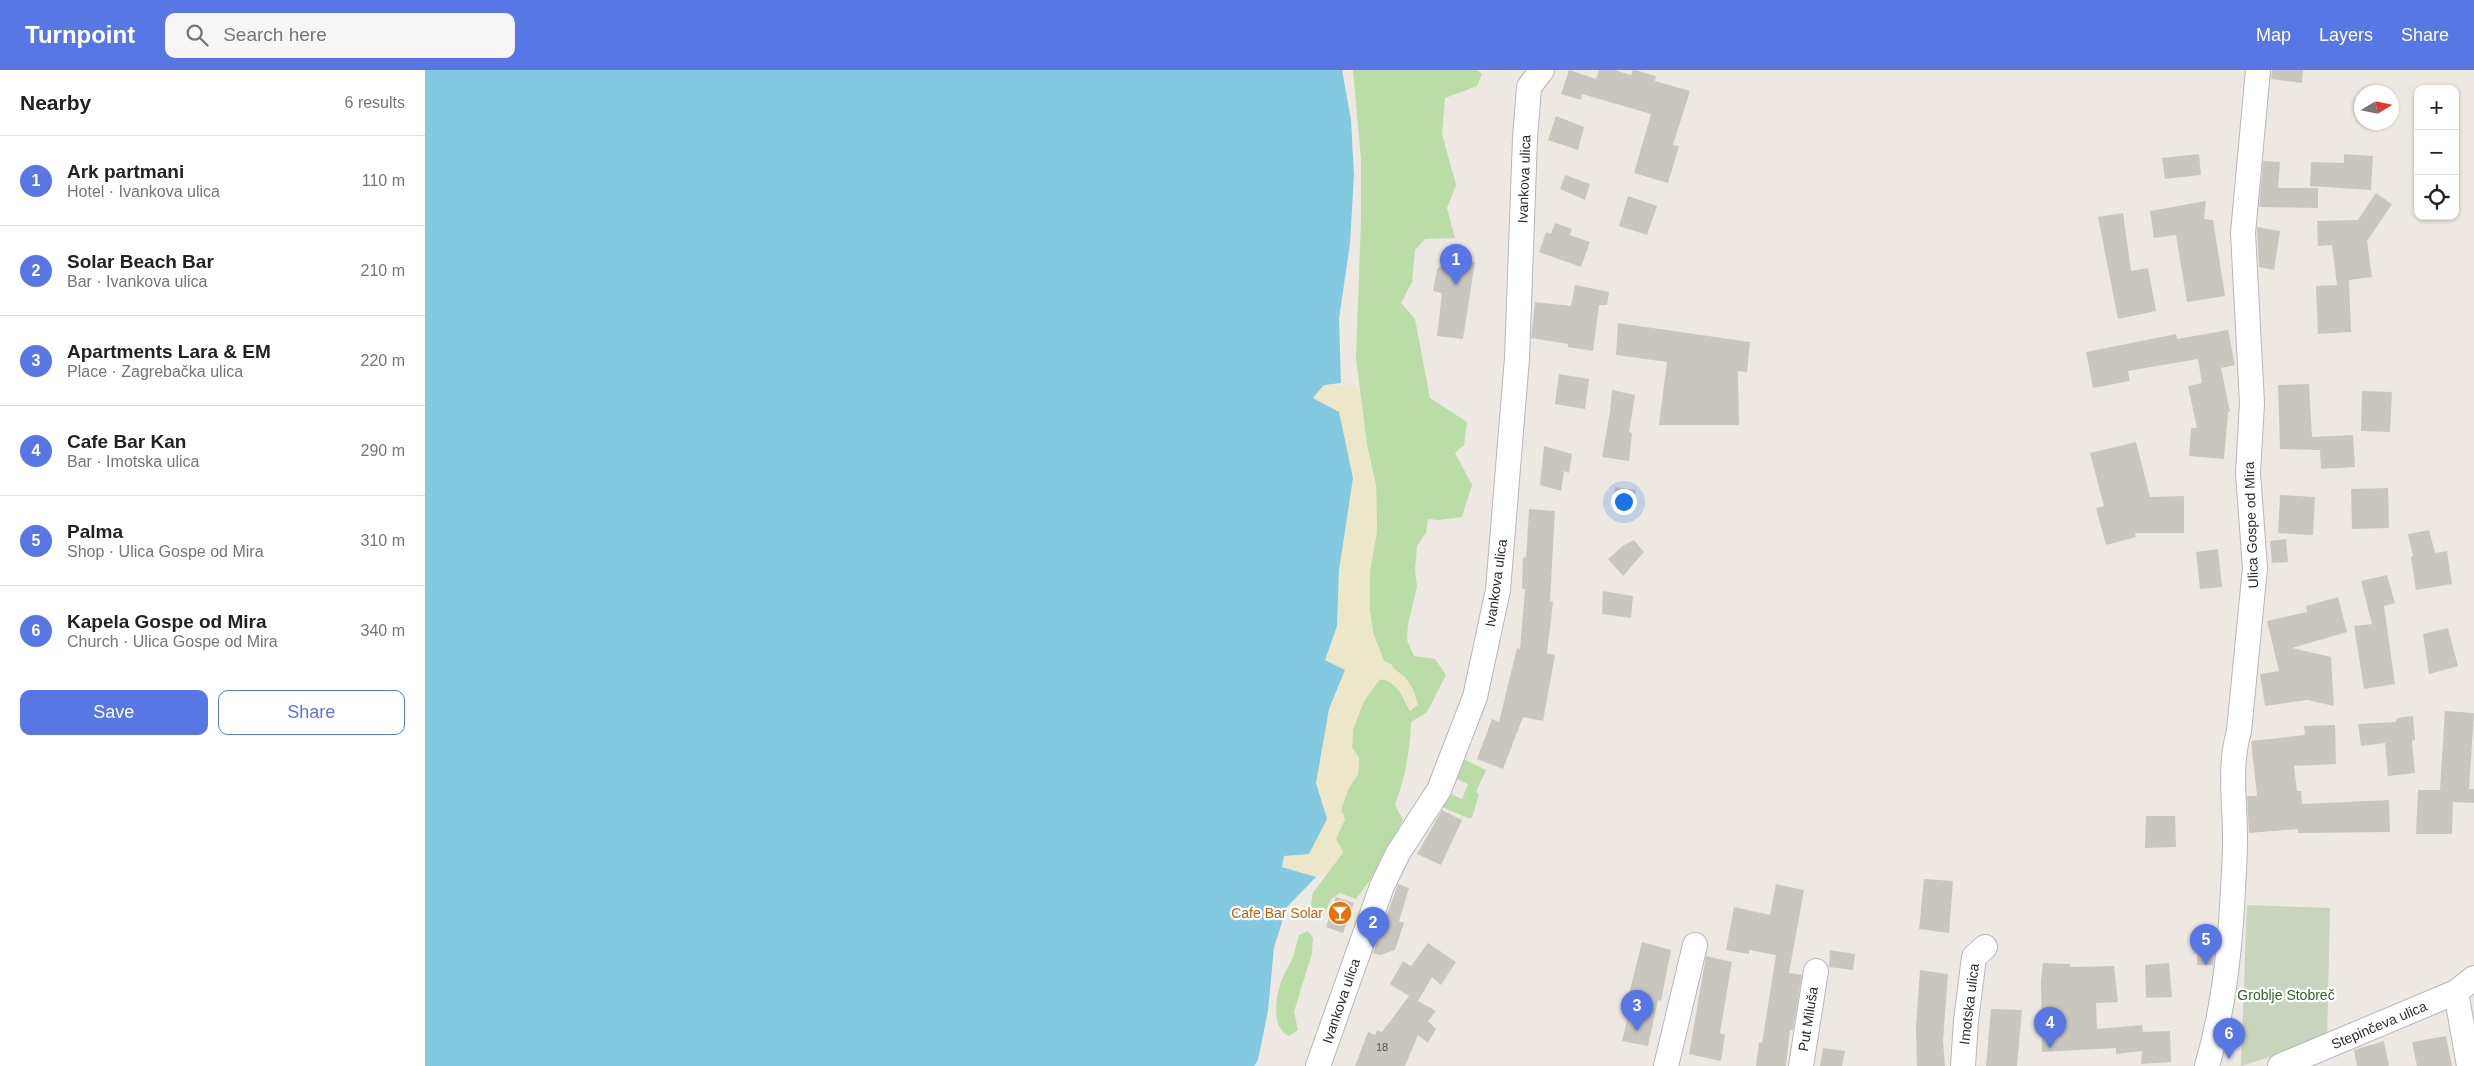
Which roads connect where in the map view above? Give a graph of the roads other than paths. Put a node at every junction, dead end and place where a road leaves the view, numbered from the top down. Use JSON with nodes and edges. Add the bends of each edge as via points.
{"nodes":[{"id":1,"x":1542,"y":70,"type":"edge"},
{"id":2,"x":2258,"y":70,"type":"edge"},
{"id":3,"x":1695,"y":945,"type":"dead end"},
{"id":4,"x":1985,"y":947,"type":"dead end"},
{"id":5,"x":1816,"y":971,"type":"dead end"},
{"id":6,"x":2465,"y":985,"type":"edge"},
{"id":7,"x":1318,"y":1066,"type":"edge"},
{"id":8,"x":1666,"y":1066,"type":"edge"},
{"id":9,"x":1801,"y":1066,"type":"edge"},
{"id":10,"x":1963,"y":1066,"type":"edge"},
{"id":11,"x":2207,"y":1066,"type":"edge"},
{"id":12,"x":2280,"y":1066,"type":"edge"},
{"id":13,"x":2469,"y":1066,"type":"edge"}],
"edges":[{"from":1,"to":7,"type":"street","name":"Ivankova ulica","via":[[1529,87],[1517,358],[1498,590],[1475,698],[1439,790],[1382,886]]},
{"from":2,"to":11,"type":"street","name":"Ulica Gospe od Mira","via":[[2243,233],[2252,403],[2248,473],[2255,568],[2239,731],[2233,752],[2235,847],[2226,984]]},
{"from":3,"to":8,"type":"street"},
{"from":4,"to":10,"type":"street","name":"Imotska ulica","via":[[1974,957]]},
{"from":5,"to":9,"type":"street","name":"Put Miluša"},
{"from":6,"to":12,"type":"street","name":"Stepinčeva ulica"},
{"from":6,"to":13,"type":"street"}]}
